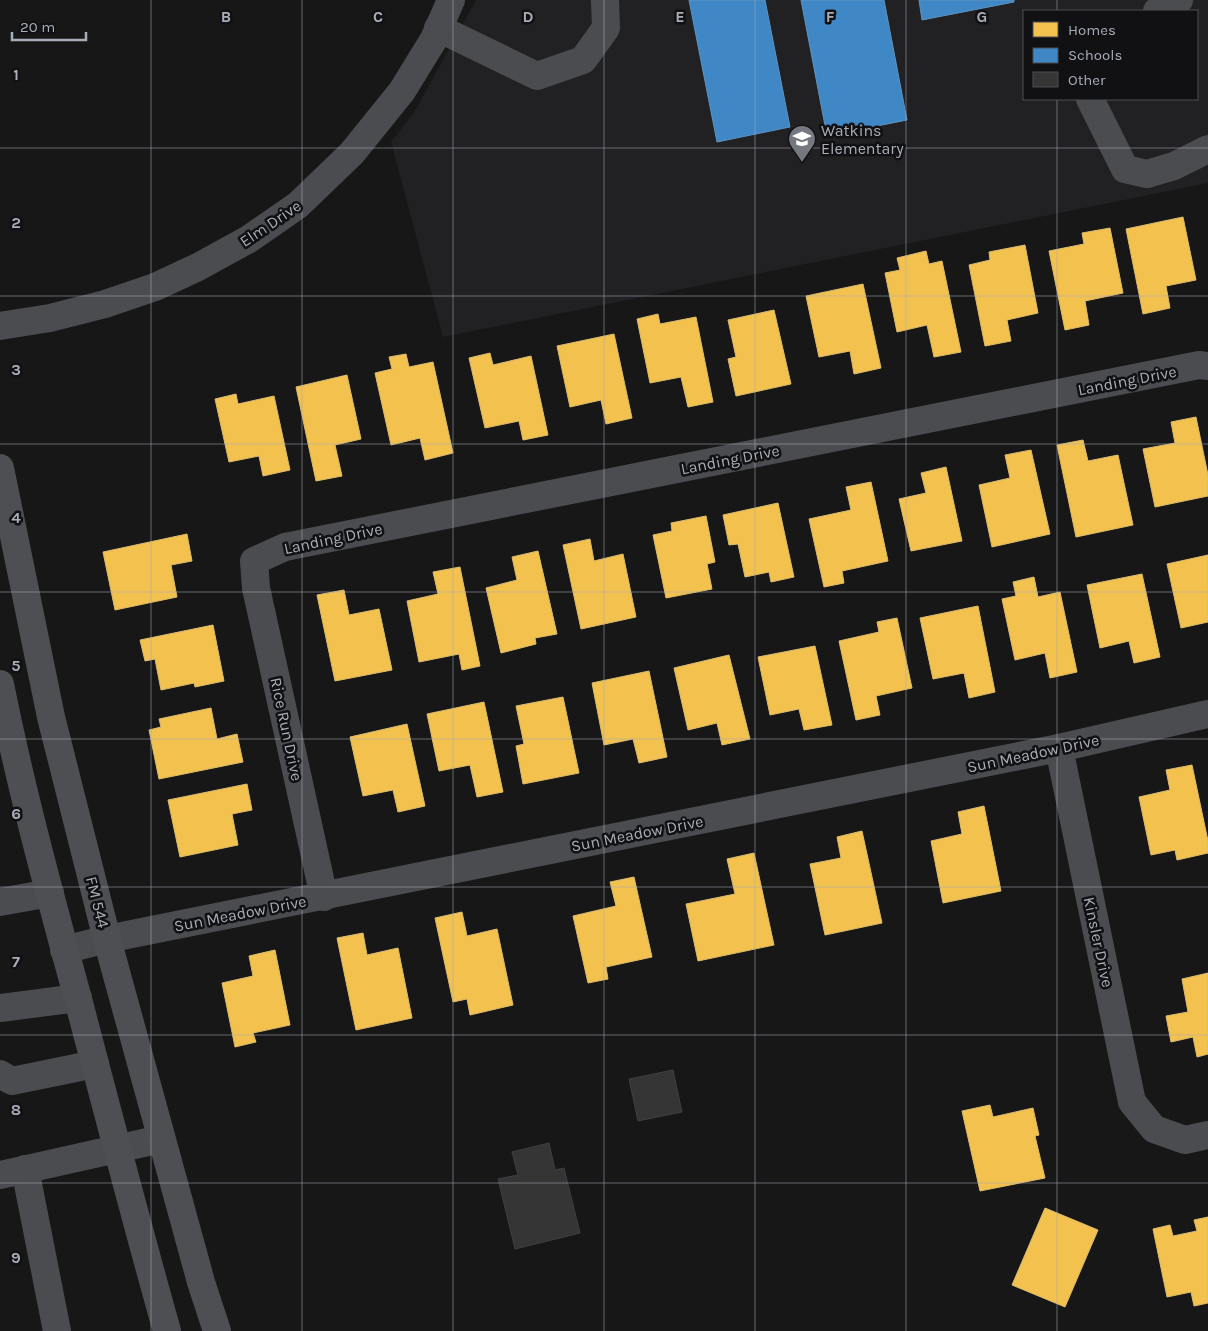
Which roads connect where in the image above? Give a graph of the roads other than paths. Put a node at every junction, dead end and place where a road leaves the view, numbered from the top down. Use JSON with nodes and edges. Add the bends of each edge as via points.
{"nodes":[{"id":1,"x":451,"y":0,"type":"edge"},
{"id":2,"x":605,"y":0,"type":"edge"},
{"id":3,"x":1178,"y":0,"type":"edge"},
{"id":4,"x":1159,"y":10,"type":"edge"},
{"id":5,"x":438,"y":28,"type":"junction"},
{"id":6,"x":1090,"y":100,"type":"edge"},
{"id":7,"x":1208,"y":149,"type":"edge"},
{"id":8,"x":0,"y":326,"type":"edge"},
{"id":9,"x":1208,"y":366,"type":"edge"},
{"id":10,"x":0,"y":468,"type":"edge"},
{"id":11,"x":254,"y":561,"type":"joint"},
{"id":12,"x":0,"y":684,"type":"edge"},
{"id":13,"x":1208,"y":714,"type":"edge"},
{"id":14,"x":5,"y":732,"type":"edge"},
{"id":15,"x":1059,"y":748,"type":"junction"},
{"id":16,"x":50,"y":893,"type":"junction"},
{"id":17,"x":324,"y":896,"type":"junction"},
{"id":18,"x":0,"y":902,"type":"edge"},
{"id":19,"x":107,"y":939,"type":"junction"},
{"id":20,"x":64,"y":950,"type":"junction"},
{"id":21,"x":78,"y":998,"type":"junction"},
{"id":22,"x":0,"y":1008,"type":"edge"},
{"id":23,"x":95,"y":1064,"type":"junction"},
{"id":24,"x":0,"y":1074,"type":"edge"},
{"id":25,"x":1208,"y":1135,"type":"edge"},
{"id":26,"x":162,"y":1139,"type":"junction"},
{"id":27,"x":117,"y":1150,"type":"junction"},
{"id":28,"x":12,"y":1172,"type":"edge"},
{"id":29,"x":57,"y":1331,"type":"edge"},
{"id":30,"x":167,"y":1331,"type":"edge"},
{"id":31,"x":217,"y":1331,"type":"edge"}],
"edges":[{"from":1,"to":5,"type":"street","name":"Elm Drive"},
{"from":2,"to":5,"type":"street","via":[[606,28],[583,60],[536,76]]},
{"from":3,"to":4,"type":"street"},
{"from":5,"to":8,"type":"street","name":"Elm Drive","via":[[402,91],[352,153],[298,205],[249,239],[156,286],[50,318]]},
{"from":6,"to":7,"type":"street","via":[[1125,169],[1147,174],[1174,166]]},
{"from":9,"to":11,"type":"street","name":"Landing Drive","via":[[1199,365],[285,547]]},
{"from":10,"to":19,"type":"main road","name":"FM 544","via":[[51,717]]},
{"from":11,"to":17,"type":"street","name":"Rice Run Drive","via":[[256,588]]},
{"from":12,"to":14,"type":"main road"},
{"from":13,"to":15,"type":"street","name":"Sun Meadow Drive"},
{"from":14,"to":16,"type":"main road"},
{"from":15,"to":17,"type":"street","name":"Sun Meadow Drive"},
{"from":15,"to":25,"type":"street","name":"Kinsler Drive","via":[[1132,1102],[1154,1129],[1185,1140]]},
{"from":16,"to":18,"type":"street"},
{"from":16,"to":20,"type":"main road"},
{"from":17,"to":19,"type":"street","name":"Sun Meadow Drive"},
{"from":19,"to":20,"type":"street","name":"Sun Meadow Drive"},
{"from":19,"to":26,"type":"main road","name":"FM 544"},
{"from":20,"to":21,"type":"main road"},
{"from":21,"to":22,"type":"street"},
{"from":21,"to":23,"type":"main road"},
{"from":23,"to":24,"type":"street","via":[[12,1081]]},
{"from":23,"to":27,"type":"main road"},
{"from":26,"to":27,"type":"street"},
{"from":26,"to":31,"type":"main road","name":"FM 544"},
{"from":27,"to":28,"type":"street"},
{"from":27,"to":30,"type":"main road"},
{"from":28,"to":29,"type":"street"}]}
